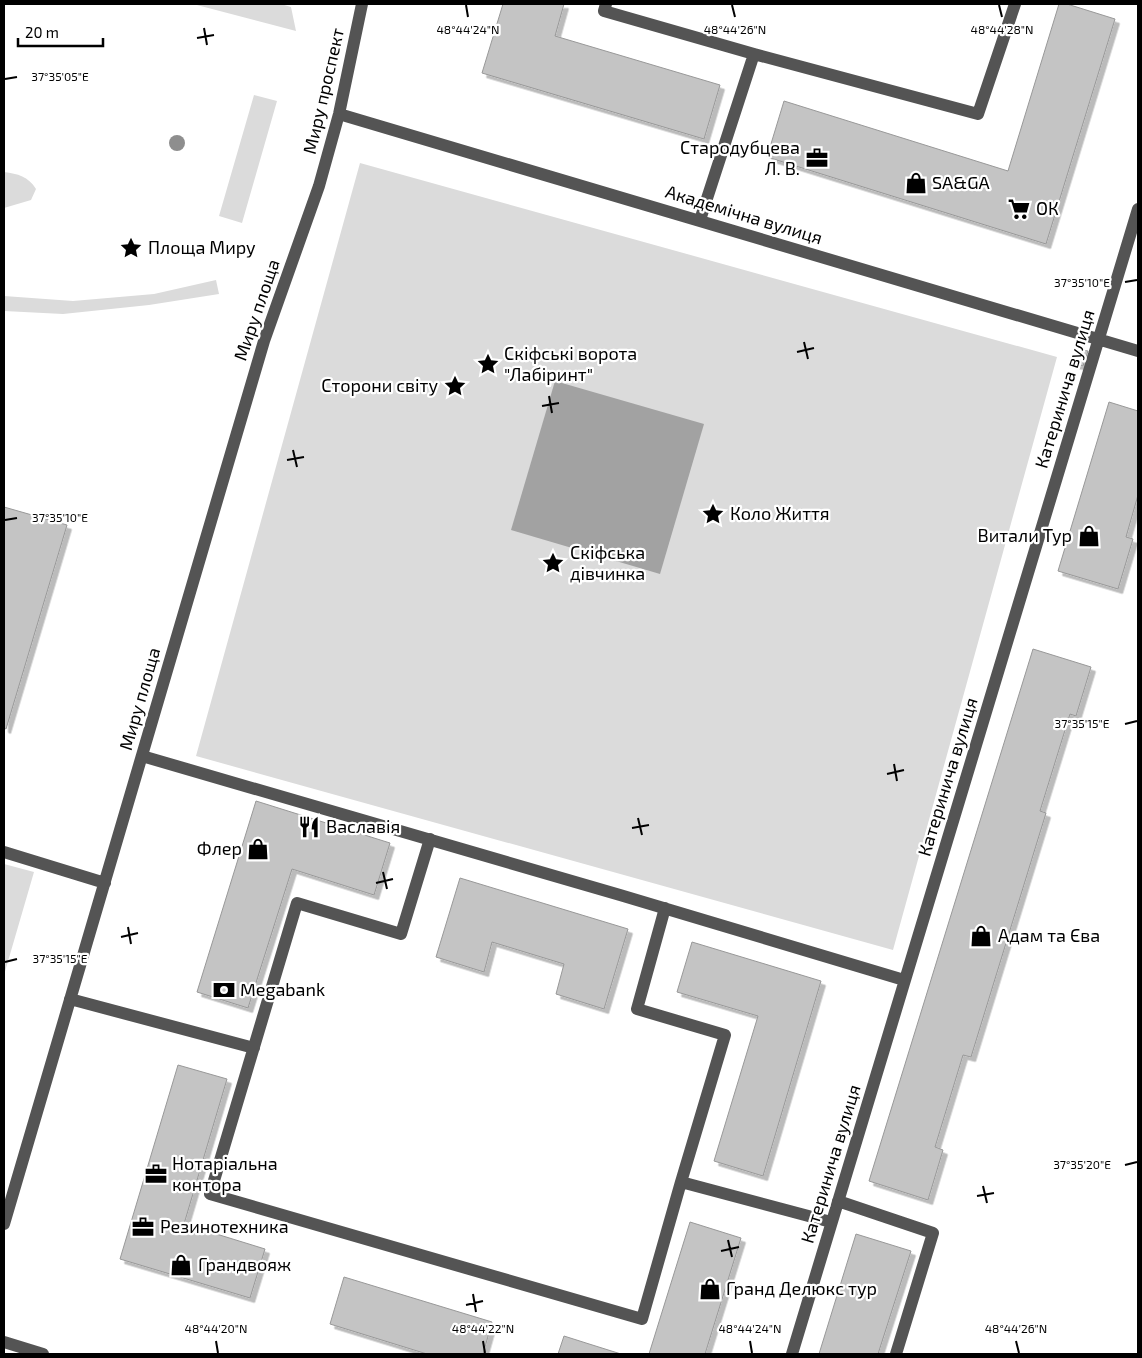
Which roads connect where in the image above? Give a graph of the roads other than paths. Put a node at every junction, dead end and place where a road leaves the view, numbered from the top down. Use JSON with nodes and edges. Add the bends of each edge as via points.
{"nodes":[{"id":1,"x":362,"y":4,"type":"edge"},
{"id":2,"x":606,"y":4,"type":"edge"},
{"id":3,"x":1015,"y":4,"type":"edge"},
{"id":4,"x":754,"y":54,"type":"junction"},
{"id":5,"x":339,"y":114,"type":"junction"},
{"id":6,"x":319,"y":186,"type":"joint"},
{"id":7,"x":1138,"y":209,"type":"edge"},
{"id":8,"x":700,"y":220,"type":"junction"},
{"id":9,"x":1098,"y":339,"type":"junction"},
{"id":10,"x":1138,"y":352,"type":"edge"},
{"id":11,"x":142,"y":756,"type":"junction"},
{"id":12,"x":430,"y":839,"type":"junction"},
{"id":13,"x":4,"y":852,"type":"edge"},
{"id":14,"x":105,"y":883,"type":"junction"},
{"id":15,"x":665,"y":908,"type":"junction"},
{"id":16,"x":904,"y":980,"type":"junction"},
{"id":17,"x":70,"y":999,"type":"junction"},
{"id":18,"x":254,"y":1048,"type":"junction"},
{"id":19,"x":681,"y":1182,"type":"junction"},
{"id":20,"x":838,"y":1201,"type":"junction"},
{"id":21,"x":831,"y":1222,"type":"junction"},
{"id":22,"x":4,"y":1224,"type":"edge"},
{"id":23,"x":4,"y":1342,"type":"edge"},
{"id":24,"x":43,"y":1354,"type":"edge"},
{"id":25,"x":792,"y":1354,"type":"edge"},
{"id":26,"x":896,"y":1354,"type":"edge"}],
"edges":[{"from":1,"to":5,"type":"street","name":"Миру проспект"},
{"from":2,"to":4,"type":"street","via":[[604,11]]},
{"from":3,"to":4,"type":"street","via":[[978,114]]},
{"from":4,"to":8,"type":"street"},
{"from":5,"to":6,"type":"street","name":"Миру проспект"},
{"from":5,"to":8,"type":"street","name":"Академічна вулиця"},
{"from":6,"to":11,"type":"street","name":"Миру площа","via":[[264,341]]},
{"from":7,"to":9,"type":"street","name":"Катеринича вулиця"},
{"from":8,"to":9,"type":"street","name":"Академічна вулиця"},
{"from":9,"to":10,"type":"street","name":"Академічна вулиця"},
{"from":9,"to":16,"type":"street","name":"Катеринича вулиця"},
{"from":11,"to":12,"type":"street"},
{"from":11,"to":14,"type":"street","name":"Миру площа"},
{"from":12,"to":15,"type":"street"},
{"from":12,"to":18,"type":"street","via":[[401,934],[297,903]]},
{"from":13,"to":14,"type":"street"},
{"from":14,"to":17,"type":"street","name":"Миру площа"},
{"from":15,"to":16,"type":"street"},
{"from":15,"to":19,"type":"street","via":[[637,1009],[725,1035]]},
{"from":16,"to":20,"type":"street","name":"Катеринича вулиця"},
{"from":17,"to":18,"type":"street"},
{"from":17,"to":22,"type":"street","name":"Миру площа"},
{"from":18,"to":19,"type":"street","via":[[210,1194],[642,1319]]},
{"from":19,"to":21,"type":"street"},
{"from":20,"to":21,"type":"street","name":"Катеринича вулиця"},
{"from":20,"to":26,"type":"street","via":[[933,1233]]},
{"from":21,"to":25,"type":"street","name":"Катеринича вулиця"},
{"from":23,"to":24,"type":"street"}]}
